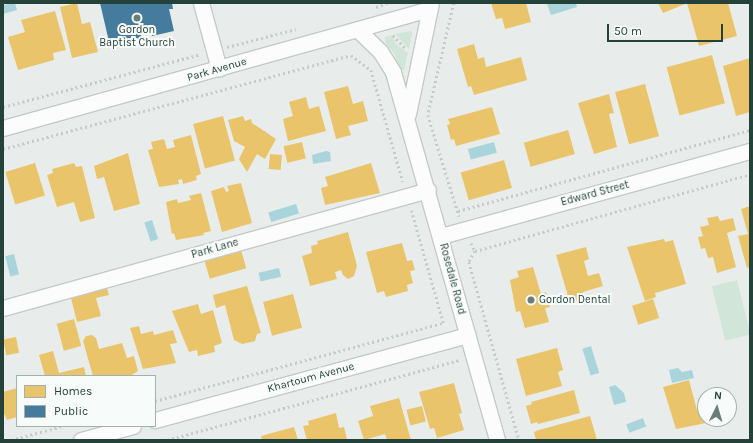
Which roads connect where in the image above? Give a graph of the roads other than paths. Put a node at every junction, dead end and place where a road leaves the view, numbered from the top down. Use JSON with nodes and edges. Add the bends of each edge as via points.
{"nodes":[{"id":1,"x":201,"y":3,"type":"edge"},
{"id":2,"x":431,"y":6,"type":"edge"},
{"id":3,"x":358,"y":30,"type":"junction"},
{"id":4,"x":218,"y":70,"type":"junction"},
{"id":5,"x":408,"y":118,"type":"junction"},
{"id":6,"x":3,"y":128,"type":"edge"},
{"id":7,"x":750,"y":151,"type":"edge"},
{"id":8,"x":428,"y":190,"type":"junction"},
{"id":9,"x":440,"y":236,"type":"junction"},
{"id":10,"x":3,"y":308,"type":"edge"},
{"id":11,"x":468,"y":335,"type":"junction"},
{"id":12,"x":156,"y":420,"type":"edge"},
{"id":13,"x":129,"y":427,"type":"edge"},
{"id":14,"x":81,"y":440,"type":"edge"},
{"id":15,"x":498,"y":440,"type":"edge"}],
"edges":[{"from":1,"to":4,"type":"street"},
{"from":2,"to":3,"type":"street","name":"Park Avenue"},
{"from":2,"to":5,"type":"street","name":"Rosedale Road"},
{"from":3,"to":4,"type":"street","name":"Park Avenue"},
{"from":3,"to":5,"type":"street","name":"Rosedale Road","via":[[388,61]]},
{"from":4,"to":6,"type":"street","name":"Park Avenue"},
{"from":5,"to":8,"type":"street","name":"Rosedale Road"},
{"from":7,"to":9,"type":"street","name":"Edward Street"},
{"from":8,"to":9,"type":"street","name":"Rosedale Road"},
{"from":8,"to":10,"type":"street","name":"Park Lane"},
{"from":9,"to":11,"type":"street","name":"Rosedale Road"},
{"from":11,"to":12,"type":"street","name":"Khartoum Avenue"},
{"from":11,"to":15,"type":"street","name":"Rosedale Road"},
{"from":13,"to":14,"type":"street"}]}
